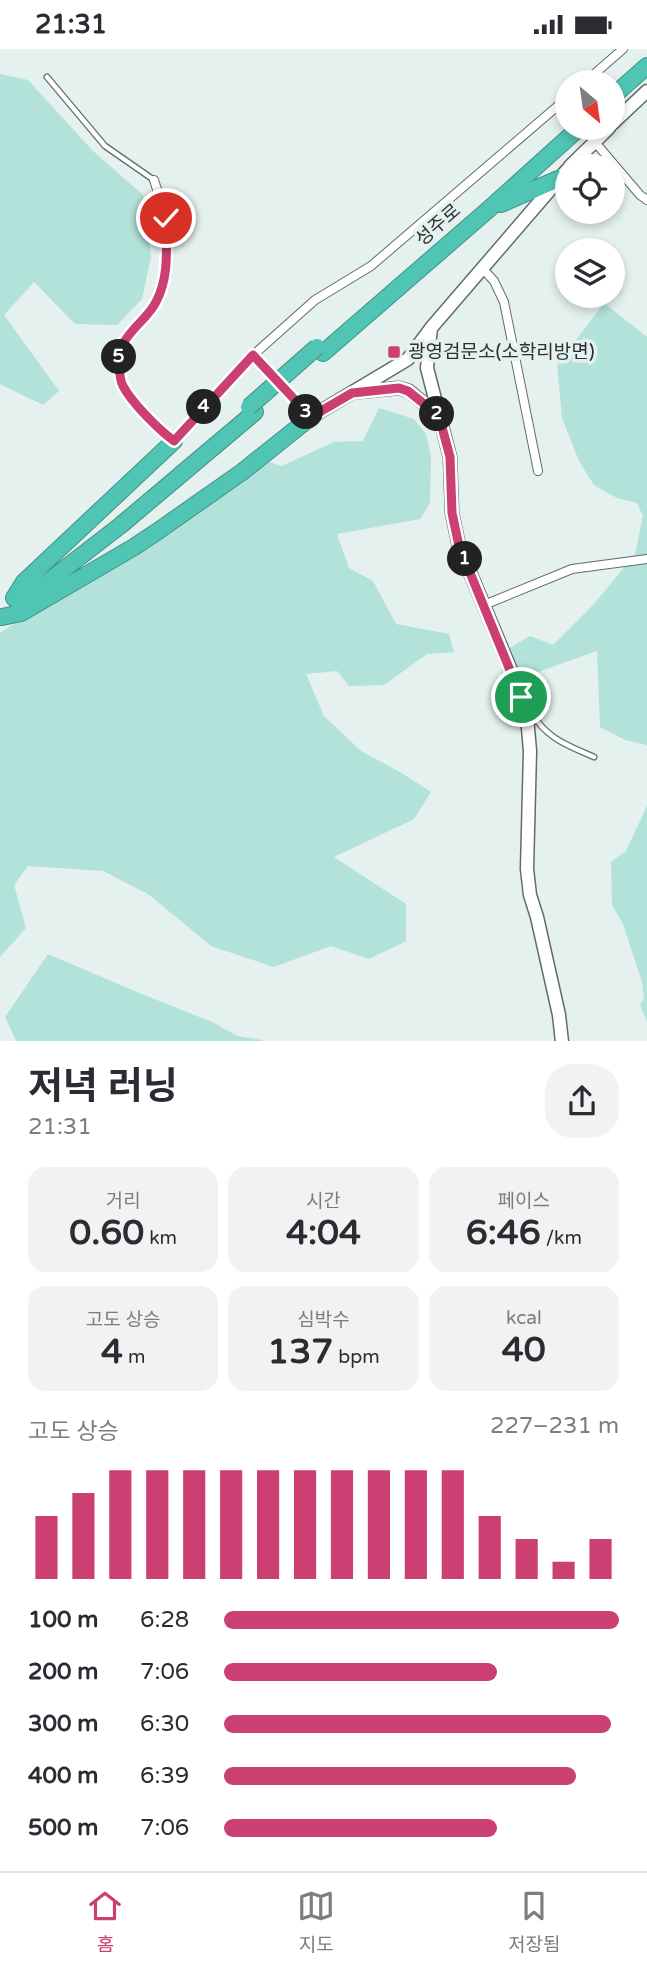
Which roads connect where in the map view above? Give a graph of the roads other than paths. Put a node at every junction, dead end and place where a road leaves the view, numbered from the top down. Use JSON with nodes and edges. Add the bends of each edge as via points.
{"nodes":[{"id":1,"x":623,"y":49,"type":"edge"},
{"id":2,"x":647,"y":54,"type":"edge"},
{"id":3,"x":647,"y":66,"type":"edge"},
{"id":4,"x":599,"y":70,"type":"edge"},
{"id":5,"x":625,"y":72,"type":"edge"},
{"id":6,"x":47,"y":78,"type":"dead end"},
{"id":7,"x":625,"y":85,"type":"edge"},
{"id":8,"x":647,"y":91,"type":"edge"},
{"id":9,"x":555,"y":108,"type":"edge"},
{"id":10,"x":625,"y":112,"type":"edge"},
{"id":11,"x":555,"y":136,"type":"edge"},
{"id":12,"x":566,"y":140,"type":"edge"},
{"id":13,"x":594,"y":141,"type":"joint"},
{"id":14,"x":582,"y":154,"type":"edge"},
{"id":15,"x":555,"y":177,"type":"edge"},
{"id":16,"x":155,"y":180,"type":"joint"},
{"id":17,"x":555,"y":184,"type":"edge"},
{"id":18,"x":647,"y":201,"type":"edge"},
{"id":19,"x":489,"y":209,"type":"junction"},
{"id":20,"x":482,"y":268,"type":"junction"},
{"id":21,"x":431,"y":328,"type":"junction"},
{"id":22,"x":320,"y":350,"type":"junction"},
{"id":23,"x":253,"y":355,"type":"junction"},
{"id":24,"x":352,"y":393,"type":"junction"},
{"id":25,"x":252,"y":409,"type":"junction"},
{"id":26,"x":439,"y":416,"type":"junction"},
{"id":27,"x":311,"y":417,"type":"junction"},
{"id":28,"x":174,"y":441,"type":"junction"},
{"id":29,"x":538,"y":471,"type":"dead end"},
{"id":30,"x":647,"y":559,"type":"edge"},
{"id":31,"x":14,"y":598,"type":"junction"},
{"id":32,"x":484,"y":604,"type":"junction"},
{"id":33,"x":1,"y":615,"type":"edge"},
{"id":34,"x":521,"y":697,"type":"junction"},
{"id":35,"x":594,"y":757,"type":"dead end"},
{"id":36,"x":562,"y":1041,"type":"edge"}],
"edges":[{"from":1,"to":4,"type":"street"},
{"from":2,"to":5,"type":"highway"},
{"from":3,"to":7,"type":"highway"},
{"from":6,"to":16,"type":"lane","via":[[105,146]]},
{"from":8,"to":10,"type":"street"},
{"from":9,"to":23,"type":"street","via":[[371,266],[315,300]]},
{"from":11,"to":22,"type":"highway","name":"성주로"},
{"from":12,"to":19,"type":"highway","name":"성주로"},
{"from":13,"to":14,"type":"street"},
{"from":13,"to":18,"type":"street"},
{"from":15,"to":19,"type":"highway"},
{"from":16,"to":28,"type":"street","via":[[166,218],[167,272],[157,301],[124,342],[119,355],[121,384]]},
{"from":17,"to":20,"type":"street"},
{"from":19,"to":22,"type":"highway","name":"성주로"},
{"from":20,"to":21,"type":"street"},
{"from":20,"to":29,"type":"street","via":[[504,302]]},
{"from":21,"to":24,"type":"street","via":[[408,359]]},
{"from":21,"to":26,"type":"street","via":[[427,368]]},
{"from":22,"to":25,"type":"highway","bridge":true},
{"from":23,"to":27,"type":"street"},
{"from":23,"to":28,"type":"street"},
{"from":24,"to":26,"type":"street","via":[[399,388]]},
{"from":24,"to":27,"type":"street"},
{"from":25,"to":31,"type":"highway"},
{"from":25,"to":33,"type":"highway","via":[[121,524]]},
{"from":26,"to":32,"type":"street","via":[[450,457],[452,513],[459,546]]},
{"from":27,"to":33,"type":"highway","via":[[134,547],[21,613]]},
{"from":28,"to":31,"type":"highway","via":[[24,582]]},
{"from":30,"to":32,"type":"street","via":[[572,569]]},
{"from":31,"to":33,"type":"highway"},
{"from":32,"to":34,"type":"street"},
{"from":34,"to":35,"type":"lane","via":[[539,726],[554,739]]},
{"from":34,"to":36,"type":"street","via":[[530,751],[530,895]]}]}
